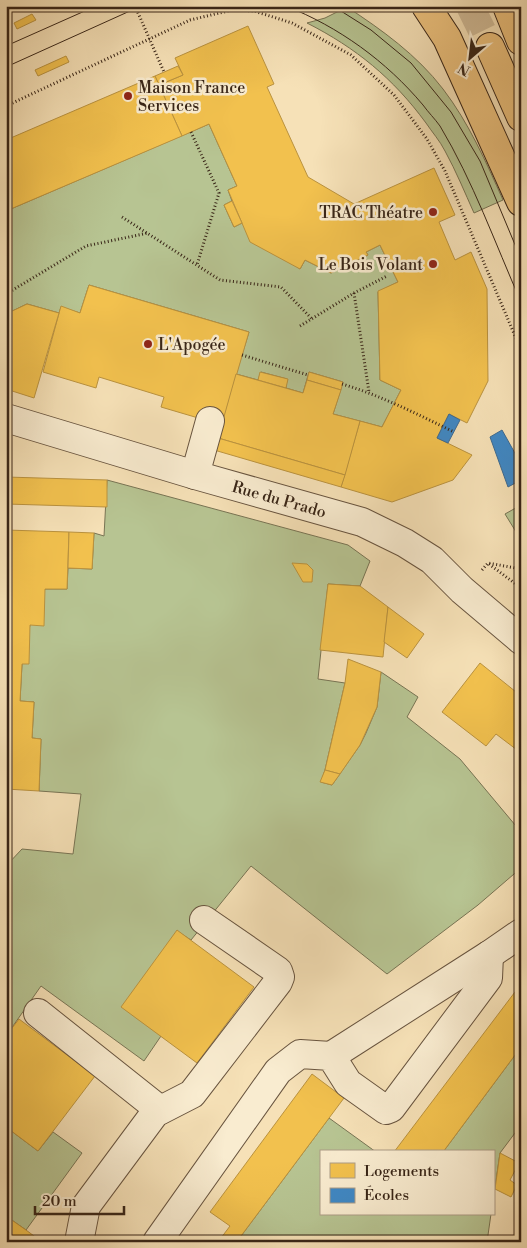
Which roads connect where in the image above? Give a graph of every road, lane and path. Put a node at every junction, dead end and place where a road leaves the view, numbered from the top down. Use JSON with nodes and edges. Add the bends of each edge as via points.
{"nodes":[{"id":1,"x":135,"y":6,"type":"edge"},
{"id":2,"x":426,"y":6,"type":"edge"},
{"id":3,"x":507,"y":6,"type":"edge"},
{"id":4,"x":519,"y":36,"type":"edge"},
{"id":5,"x":150,"y":40,"type":"junction"},
{"id":6,"x":490,"y":47,"type":"tunnel mouth"},
{"id":7,"x":164,"y":72,"type":"dead end"},
{"id":8,"x":6,"y":106,"type":"edge"},
{"id":9,"x":521,"y":117,"type":"edge"},
{"id":10,"x":191,"y":132,"type":"dead end"},
{"id":11,"x":521,"y":202,"type":"edge"},
{"id":12,"x":122,"y":217,"type":"dead end"},
{"id":13,"x":149,"y":233,"type":"junction"},
{"id":14,"x":197,"y":265,"type":"junction"},
{"id":15,"x":386,"y":276,"type":"dead end"},
{"id":16,"x":354,"y":293,"type":"junction"},
{"id":17,"x":6,"y":294,"type":"edge"},
{"id":18,"x":312,"y":319,"type":"junction"},
{"id":19,"x":300,"y":326,"type":"dead end"},
{"id":20,"x":521,"y":350,"type":"edge"},
{"id":21,"x":242,"y":355,"type":"dead end"},
{"id":22,"x":308,"y":375,"type":"dead end"},
{"id":23,"x":342,"y":384,"type":"dead end"},
{"id":24,"x":369,"y":392,"type":"junction"},
{"id":25,"x":6,"y":418,"type":"edge"},
{"id":26,"x":210,"y":422,"type":"dead end"},
{"id":27,"x":454,"y":432,"type":"dead end"},
{"id":28,"x":195,"y":475,"type":"junction"},
{"id":29,"x":488,"y":563,"type":"junction"},
{"id":30,"x":521,"y":569,"type":"edge"},
{"id":31,"x":521,"y":588,"type":"edge"},
{"id":32,"x":462,"y":590,"type":"junction"},
{"id":33,"x":521,"y":640,"type":"edge"},
{"id":34,"x":204,"y":920,"type":"dead end"},
{"id":35,"x":521,"y":933,"type":"edge"},
{"id":36,"x":489,"y":955,"type":"junction"},
{"id":37,"x":38,"y":1013,"type":"dead end"},
{"id":38,"x":331,"y":1056,"type":"junction"},
{"id":39,"x":160,"y":1110,"type":"junction"},
{"id":40,"x":80,"y":1242,"type":"edge"},
{"id":41,"x":157,"y":1242,"type":"edge"}],
"edges":[{"from":1,"to":5,"type":"path"},
{"from":2,"to":11,"type":"main road","via":[[447,38]]},
{"from":3,"to":4,"type":"main road"},
{"from":5,"to":7,"type":"path"},
{"from":5,"to":8,"type":"path"},
{"from":5,"to":20,"type":"path","via":[[190,20],[232,10],[254,11],[292,23],[351,55],[394,95],[427,139],[445,171]]},
{"from":6,"to":9,"type":"main road"},
{"from":10,"to":14,"type":"path","via":[[219,194]]},
{"from":12,"to":13,"type":"path"},
{"from":13,"to":14,"type":"path"},
{"from":13,"to":17,"type":"path","via":[[86,246]]},
{"from":14,"to":18,"type":"path","via":[[220,280],[282,287]]},
{"from":15,"to":16,"type":"path"},
{"from":16,"to":18,"type":"path"},
{"from":16,"to":24,"type":"path"},
{"from":18,"to":19,"type":"path"},
{"from":21,"to":22,"type":"path"},
{"from":23,"to":24,"type":"path"},
{"from":24,"to":27,"type":"path"},
{"from":25,"to":28,"type":"street","name":"Rue du Prado"},
{"from":26,"to":28,"type":"street"},
{"from":28,"to":32,"type":"street","name":"Rue du Prado","via":[[362,522],[432,560]]},
{"from":29,"to":30,"type":"path"},
{"from":29,"to":31,"type":"path"},
{"from":29,"to":32,"type":"path"},
{"from":32,"to":33,"type":"street","name":"Rue du Prado"},
{"from":34,"to":39,"type":"street","via":[[278,970],[280,977],[192,1094]]},
{"from":35,"to":36,"type":"street"},
{"from":36,"to":38,"type":"street"},
{"from":36,"to":38,"type":"street","via":[[488,978],[391,1108],[386,1110],[348,1082]]},
{"from":37,"to":39,"type":"street"},
{"from":38,"to":41,"type":"street","via":[[300,1054],[278,1071]]},
{"from":39,"to":40,"type":"street","via":[[86,1206]]}]}
